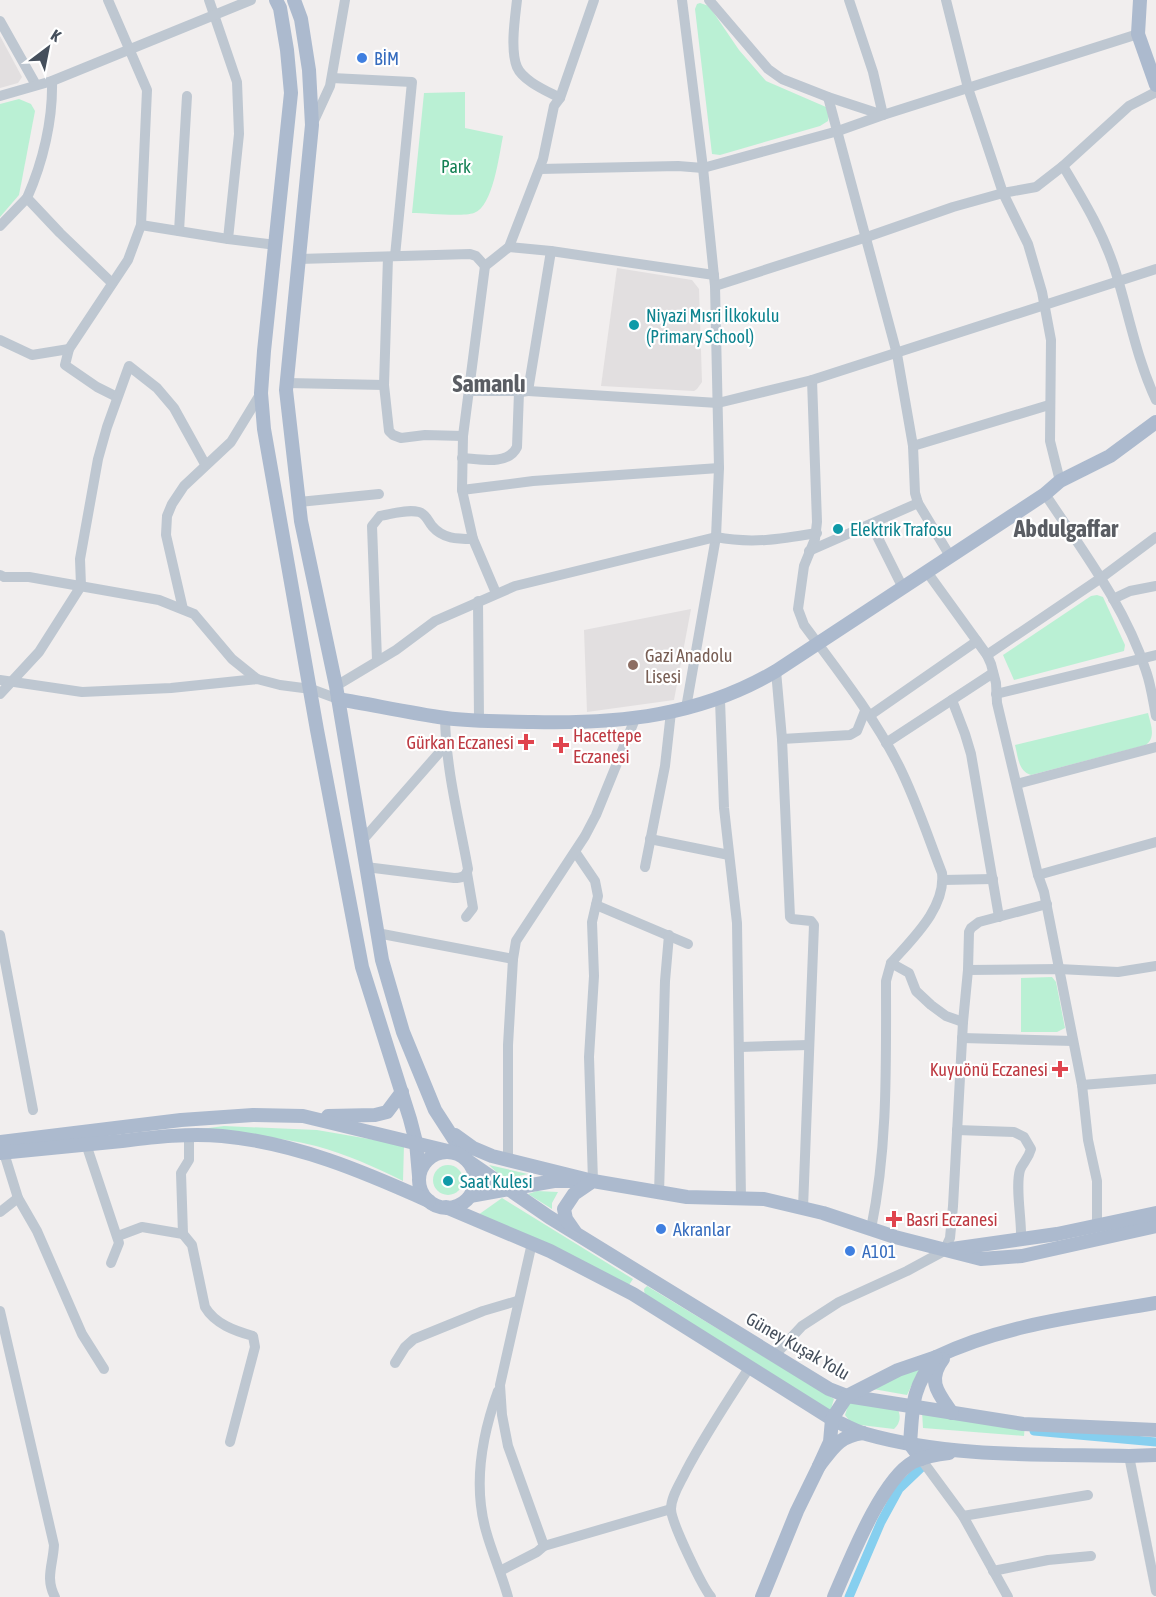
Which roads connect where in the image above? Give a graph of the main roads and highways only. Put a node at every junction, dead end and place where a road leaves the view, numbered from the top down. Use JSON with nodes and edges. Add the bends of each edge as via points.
{"nodes":[{"id":1,"x":276,"y":0,"type":"edge"},
{"id":2,"x":294,"y":0,"type":"edge"},
{"id":3,"x":1140,"y":0,"type":"edge"},
{"id":4,"x":1156,"y":85,"type":"edge"},
{"id":5,"x":1156,"y":422,"type":"edge"},
{"id":6,"x":337,"y":692,"type":"junction"},
{"id":7,"x":402,"y":1092,"type":"junction"},
{"id":8,"x":435,"y":1110,"type":"junction"},
{"id":9,"x":303,"y":1116,"type":"junction"},
{"id":10,"x":416,"y":1142,"type":"junction"},
{"id":11,"x":1,"y":1149,"type":"edge"},
{"id":12,"x":452,"y":1152,"type":"junction"},
{"id":13,"x":468,"y":1161,"type":"junction"},
{"id":14,"x":419,"y":1176,"type":"junction"},
{"id":15,"x":593,"y":1181,"type":"junction"},
{"id":16,"x":508,"y":1189,"type":"junction"},
{"id":17,"x":470,"y":1196,"type":"junction"},
{"id":18,"x":429,"y":1201,"type":"junction"},
{"id":19,"x":446,"y":1207,"type":"junction"},
{"id":20,"x":1156,"y":1213,"type":"edge"},
{"id":21,"x":1156,"y":1226,"type":"edge"},
{"id":22,"x":577,"y":1234,"type":"junction"},
{"id":23,"x":944,"y":1251,"type":"junction"},
{"id":24,"x":645,"y":1276,"type":"junction"},
{"id":25,"x":633,"y":1294,"type":"junction"},
{"id":26,"x":1156,"y":1303,"type":"edge"},
{"id":27,"x":956,"y":1347,"type":"junction"},
{"id":28,"x":936,"y":1357,"type":"junction"},
{"id":29,"x":847,"y":1396,"type":"junction"},
{"id":30,"x":913,"y":1407,"type":"junction"},
{"id":31,"x":952,"y":1413,"type":"junction"},
{"id":32,"x":832,"y":1419,"type":"junction"},
{"id":33,"x":1156,"y":1430,"type":"edge"},
{"id":34,"x":863,"y":1433,"type":"junction"},
{"id":35,"x":910,"y":1443,"type":"junction"},
{"id":36,"x":962,"y":1451,"type":"junction"},
{"id":37,"x":1156,"y":1455,"type":"edge"},
{"id":38,"x":921,"y":1459,"type":"junction"},
{"id":39,"x":819,"y":1466,"type":"junction"},
{"id":40,"x":762,"y":1597,"type":"edge"},
{"id":41,"x":834,"y":1597,"type":"edge"}],
"edges":[{"from":1,"to":7,"type":"main road","via":[[291,93],[261,393],[264,429],[362,967]]},
{"from":2,"to":6,"type":"main road","via":[[309,70],[312,125],[287,383],[301,521]]},
{"from":3,"to":4,"type":"main road","via":[[1138,34]]},
{"from":5,"to":6,"type":"main road","via":[[1110,456],[1060,481],[756,684],[720,700],[671,712],[588,723],[479,721],[445,718]]},
{"from":6,"to":8,"type":"main road","via":[[382,960],[403,1032]]},
{"from":7,"to":9,"type":"main road","via":[[387,1112],[375,1115]]},
{"from":7,"to":10,"type":"main road"},
{"from":8,"to":13,"type":"main road"},
{"from":8,"to":15,"type":"main road","via":[[459,1140],[473,1148]]},
{"from":9,"to":10,"type":"main road"},
{"from":9,"to":11,"type":"main road","via":[[181,1120]]},
{"from":10,"to":12,"type":"main road"},
{"from":10,"to":14,"type":"main road"},
{"from":11,"to":18,"type":"main road","via":[[221,1136],[316,1155]]},
{"from":12,"to":13,"type":"main road"},
{"from":12,"to":14,"type":"main road","via":[[434,1155]]},
{"from":13,"to":16,"type":"main road","name":"Güney Kuşak Yolu"},
{"from":13,"to":17,"type":"main road","via":[[475,1178]]},
{"from":14,"to":18,"type":"main road"},
{"from":15,"to":16,"type":"main road","via":[[554,1181]]},
{"from":15,"to":22,"type":"main road","via":[[574,1194],[564,1209]]},
{"from":15,"to":23,"type":"main road","via":[[687,1197],[764,1199],[824,1213]]},
{"from":16,"to":17,"type":"main road"},
{"from":16,"to":22,"type":"main road","name":"Güney Kuşak Yolu"},
{"from":17,"to":19,"type":"main road"},
{"from":18,"to":19,"type":"main road"},
{"from":19,"to":25,"type":"main road","via":[[532,1243]]},
{"from":20,"to":23,"type":"main road"},
{"from":21,"to":23,"type":"main road","via":[[1022,1256],[981,1259]]},
{"from":22,"to":24,"type":"main road","name":"Güney Kuşak Yolu"},
{"from":24,"to":25,"type":"main road"},
{"from":24,"to":29,"type":"main road","name":"Güney Kuşak Yolu","via":[[829,1389]]},
{"from":25,"to":32,"type":"main road"},
{"from":26,"to":27,"type":"main road","via":[[1017,1328]]},
{"from":27,"to":28,"type":"main road"},
{"from":27,"to":31,"type":"main road","via":[[938,1366],[934,1380]]},
{"from":28,"to":29,"type":"main road","via":[[898,1370]]},
{"from":28,"to":30,"type":"main road","via":[[916,1389]]},
{"from":29,"to":30,"type":"main road","name":"Güney Kuşak Yolu"},
{"from":29,"to":32,"type":"main road"},
{"from":30,"to":31,"type":"main road","name":"Güney Kuşak Yolu"},
{"from":30,"to":35,"type":"main road"},
{"from":31,"to":33,"type":"main road","name":"Güney Kuşak Yolu","via":[[1023,1424]]},
{"from":32,"to":34,"type":"main road"},
{"from":32,"to":39,"type":"main road","via":[[830,1442]]},
{"from":34,"to":35,"type":"main road"},
{"from":34,"to":39,"type":"main road","via":[[841,1440]]},
{"from":35,"to":36,"type":"main road"},
{"from":35,"to":38,"type":"main road"},
{"from":36,"to":37,"type":"main road"},
{"from":36,"to":38,"type":"main road"},
{"from":38,"to":41,"type":"main road","via":[[900,1473],[885,1493]]},
{"from":39,"to":40,"type":"main road"}]}
